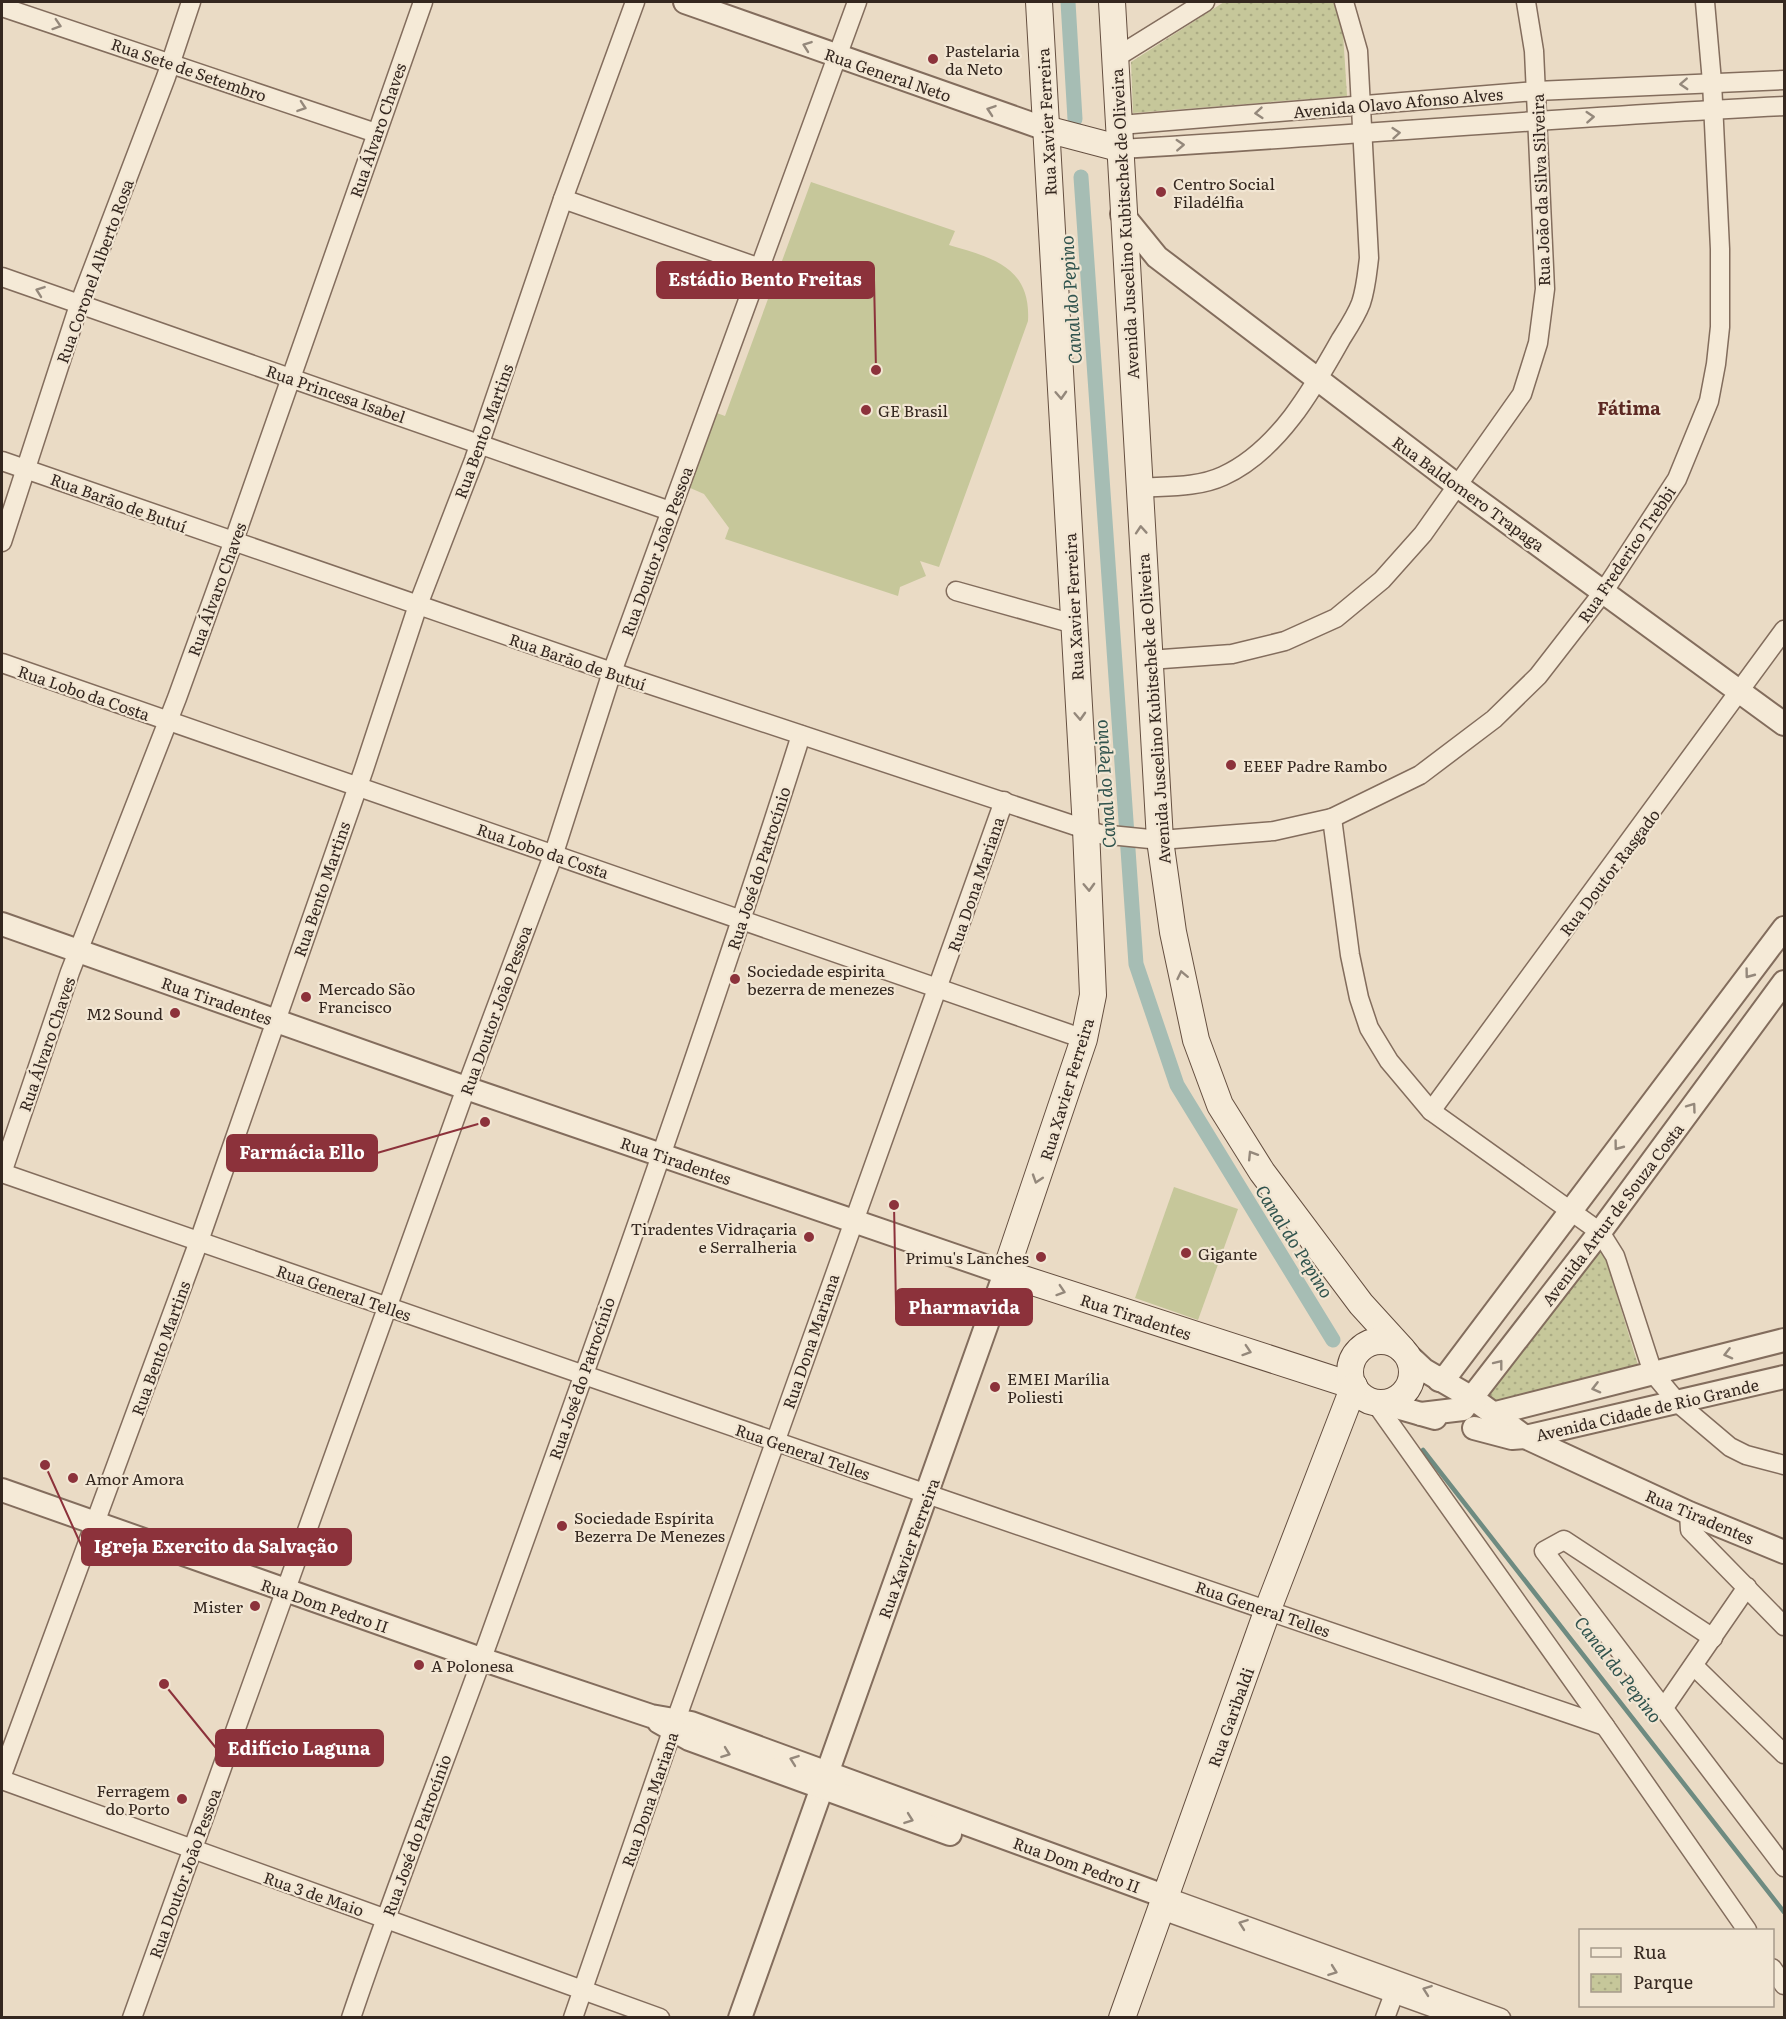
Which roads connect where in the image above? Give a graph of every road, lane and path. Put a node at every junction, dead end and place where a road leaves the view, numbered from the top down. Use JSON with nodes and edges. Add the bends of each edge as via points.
{"nodes":[{"id":1,"x":191,"y":2,"type":"edge"},
{"id":2,"x":423,"y":2,"type":"edge"},
{"id":3,"x":635,"y":2,"type":"edge"},
{"id":4,"x":685,"y":2,"type":"edge"},
{"id":5,"x":857,"y":2,"type":"edge"},
{"id":6,"x":1039,"y":2,"type":"edge"},
{"id":7,"x":1112,"y":2,"type":"edge"},
{"id":8,"x":1205,"y":2,"type":"edge"},
{"id":9,"x":1344,"y":2,"type":"edge"},
{"id":10,"x":1526,"y":2,"type":"edge"},
{"id":11,"x":1705,"y":2,"type":"edge"},
{"id":12,"x":2,"y":7,"type":"edge"},
{"id":13,"x":835,"y":57,"type":"junction"},
{"id":14,"x":1116,"y":57,"type":"junction"},
{"id":15,"x":171,"y":63,"type":"junction"},
{"id":16,"x":1785,"y":80,"type":"edge"},
{"id":17,"x":1712,"y":82,"type":"junction"},
{"id":18,"x":1536,"y":91,"type":"junction"},
{"id":19,"x":1362,"y":105,"type":"junction"},
{"id":20,"x":1785,"y":106,"type":"edge"},
{"id":21,"x":1712,"y":110,"type":"junction"},
{"id":22,"x":1537,"y":121,"type":"junction"},
{"id":23,"x":1046,"y":129,"type":"junction"},
{"id":24,"x":376,"y":133,"type":"junction"},
{"id":25,"x":1364,"y":135,"type":"junction"},
{"id":26,"x":1121,"y":137,"type":"junction"},
{"id":27,"x":562,"y":199,"type":"junction"},
{"id":28,"x":1122,"y":214,"type":"junction"},
{"id":29,"x":1157,"y":257,"type":"junction"},
{"id":30,"x":760,"y":268,"type":"junction"},
{"id":31,"x":2,"y":277,"type":"edge"},
{"id":32,"x":1125,"y":277,"type":"junction"},
{"id":33,"x":79,"y":305,"type":"junction"},
{"id":34,"x":292,"y":378,"type":"junction"},
{"id":35,"x":1318,"y":380,"type":"junction"},
{"id":36,"x":480,"y":443,"type":"junction"},
{"id":37,"x":2,"y":461,"type":"edge"},
{"id":38,"x":26,"y":469,"type":"junction"},
{"id":39,"x":1458,"y":486,"type":"junction"},
{"id":40,"x":1138,"y":488,"type":"junction"},
{"id":41,"x":670,"y":511,"type":"junction"},
{"id":42,"x":2,"y":542,"type":"edge"},
{"id":43,"x":233,"y":543,"type":"junction"},
{"id":44,"x":957,"y":591,"type":"dead end"},
{"id":45,"x":1604,"y":591,"type":"junction"},
{"id":46,"x":418,"y":605,"type":"junction"},
{"id":47,"x":1074,"y":624,"type":"junction"},
{"id":48,"x":1785,"y":630,"type":"edge"},
{"id":49,"x":1149,"y":660,"type":"junction"},
{"id":50,"x":2,"y":663,"type":"edge"},
{"id":51,"x":612,"y":672,"type":"junction"},
{"id":52,"x":1741,"y":693,"type":"junction"},
{"id":53,"x":168,"y":722,"type":"junction"},
{"id":54,"x":1785,"y":724,"type":"edge"},
{"id":55,"x":801,"y":735,"type":"junction"},
{"id":56,"x":357,"y":789,"type":"junction"},
{"id":57,"x":1004,"y":801,"type":"junction"},
{"id":58,"x":1332,"y":818,"type":"junction"},
{"id":59,"x":1093,"y":831,"type":"junction"},
{"id":60,"x":1149,"y":840,"type":"junction"},
{"id":61,"x":554,"y":853,"type":"junction"},
{"id":62,"x":742,"y":919,"type":"junction"},
{"id":63,"x":2,"y":924,"type":"edge"},
{"id":64,"x":1785,"y":928,"type":"edge"},
{"id":65,"x":78,"y":951,"type":"junction"},
{"id":66,"x":1785,"y":982,"type":"edge"},
{"id":67,"x":938,"y":989,"type":"junction"},
{"id":68,"x":1728,"y":1001,"type":"junction"},
{"id":69,"x":276,"y":1020,"type":"junction"},
{"id":70,"x":1755,"y":1021,"type":"junction"},
{"id":71,"x":1084,"y":1040,"type":"junction"},
{"id":72,"x":466,"y":1088,"type":"junction"},
{"id":73,"x":1431,"y":1112,"type":"junction"},
{"id":74,"x":659,"y":1155,"type":"junction"},
{"id":75,"x":2,"y":1173,"type":"edge"},
{"id":76,"x":1569,"y":1209,"type":"junction"},
{"id":77,"x":852,"y":1221,"type":"junction"},
{"id":78,"x":1600,"y":1232,"type":"junction"},
{"id":79,"x":199,"y":1241,"type":"junction"},
{"id":80,"x":1005,"y":1273,"type":"junction"},
{"id":81,"x":387,"y":1307,"type":"junction"},
{"id":82,"x":1785,"y":1340,"type":"edge"},
{"id":83,"x":1405,"y":1352,"type":"junction"},
{"id":84,"x":1653,"y":1373,"type":"junction"},
{"id":85,"x":582,"y":1375,"type":"junction"},
{"id":86,"x":1785,"y":1377,"type":"edge"},
{"id":87,"x":1439,"y":1380,"type":"junction"},
{"id":88,"x":1367,"y":1396,"type":"junction"},
{"id":89,"x":1472,"y":1398,"type":"junction"},
{"id":90,"x":1678,"y":1403,"type":"junction"},
{"id":91,"x":1421,"y":1414,"type":"junction"},
{"id":92,"x":1492,"y":1414,"type":"junction"},
{"id":93,"x":1584,"y":1425,"type":"junction"},
{"id":94,"x":1474,"y":1428,"type":"junction"},
{"id":95,"x":1526,"y":1437,"type":"junction"},
{"id":96,"x":775,"y":1440,"type":"junction"},
{"id":97,"x":1575,"y":1461,"type":"junction"},
{"id":98,"x":1785,"y":1465,"type":"edge"},
{"id":99,"x":1615,"y":1479,"type":"junction"},
{"id":100,"x":2,"y":1490,"type":"edge"},
{"id":101,"x":927,"y":1494,"type":"junction"},
{"id":102,"x":1689,"y":1513,"type":"junction"},
{"id":103,"x":94,"y":1524,"type":"junction"},
{"id":104,"x":1785,"y":1552,"type":"edge"},
{"id":105,"x":1747,"y":1587,"type":"junction"},
{"id":106,"x":285,"y":1591,"type":"junction"},
{"id":107,"x":1268,"y":1609,"type":"junction"},
{"id":108,"x":1785,"y":1626,"type":"edge"},
{"id":109,"x":1713,"y":1638,"type":"junction"},
{"id":110,"x":481,"y":1659,"type":"junction"},
{"id":111,"x":1694,"y":1666,"type":"junction"},
{"id":112,"x":1663,"y":1709,"type":"junction"},
{"id":113,"x":674,"y":1725,"type":"junction"},
{"id":114,"x":1605,"y":1726,"type":"junction"},
{"id":115,"x":1785,"y":1754,"type":"edge"},
{"id":116,"x":2,"y":1775,"type":"edge"},
{"id":117,"x":2,"y":1780,"type":"edge"},
{"id":118,"x":825,"y":1780,"type":"junction"},
{"id":119,"x":193,"y":1851,"type":"junction"},
{"id":120,"x":1785,"y":1867,"type":"edge"},
{"id":121,"x":1162,"y":1902,"type":"junction"},
{"id":122,"x":385,"y":1918,"type":"junction"},
{"id":123,"x":1746,"y":1929,"type":"edge"},
{"id":124,"x":1774,"y":1969,"type":"edge"},
{"id":125,"x":1785,"y":1985,"type":"edge"},
{"id":126,"x":1396,"y":1987,"type":"junction"},
{"id":127,"x":584,"y":1989,"type":"junction"},
{"id":128,"x":1500,"y":2017,"type":"edge"},
{"id":129,"x":132,"y":2018,"type":"edge"},
{"id":130,"x":351,"y":2018,"type":"edge"},
{"id":131,"x":573,"y":2018,"type":"edge"},
{"id":132,"x":660,"y":2018,"type":"edge"},
{"id":133,"x":740,"y":2018,"type":"edge"},
{"id":134,"x":1122,"y":2018,"type":"edge"},
{"id":135,"x":1385,"y":2018,"type":"edge"},
{"id":136,"x":1462,"y":2018,"type":"edge"}],
"edges":[{"from":1,"to":15,"type":"street","name":"Rua Coronel Alberto Rosa"},
{"from":2,"to":24,"type":"street","name":"Rua Álvaro Chaves"},
{"from":3,"to":27,"type":"street","name":"Rua Bento Martins"},
{"from":13,"to":4,"type":"street","name":"Rua General Neto","one_way":true},
{"from":5,"to":13,"type":"street","name":"Rua Doutor João Pessoa"},
{"from":6,"to":23,"type":"main road","name":"Rua Xavier Ferreira"},
{"from":7,"to":14,"type":"main road","name":"Avenida Juscelino Kubitschek de Oliveira"},
{"from":8,"to":14,"type":"street"},
{"from":9,"to":19,"type":"street","via":[[1358,51]]},
{"from":10,"to":18,"type":"street","name":"Rua João da Silva Silveira"},
{"from":11,"to":17,"type":"street","name":"Rua Frederico Trebbi"},
{"from":12,"to":15,"type":"street","name":"Rua Sete de Setembro","one_way":true},
{"from":23,"to":13,"type":"street","name":"Rua General Neto","one_way":true},
{"from":13,"to":30,"type":"street","name":"Rua Doutor João Pessoa"},
{"from":14,"to":26,"type":"main road","name":"Avenida Juscelino Kubitschek de Oliveira"},
{"from":15,"to":24,"type":"street","name":"Rua Sete de Setembro","one_way":true},
{"from":15,"to":33,"type":"street","name":"Rua Coronel Alberto Rosa"},
{"from":16,"to":17,"type":"street","name":"Avenida Olavo Afonso Alves"},
{"from":17,"to":18,"type":"street","name":"Avenida Olavo Afonso Alves","one_way":true},
{"from":17,"to":21,"type":"street","name":"Rua Frederico Trebbi"},
{"from":18,"to":19,"type":"street","name":"Avenida Olavo Afonso Alves"},
{"from":18,"to":22,"type":"street","name":"Rua João da Silva Silveira"},
{"from":19,"to":25,"type":"street"},
{"from":19,"to":26,"type":"street","name":"Avenida Olavo Afonso Alves","one_way":true},
{"from":20,"to":21,"type":"street","name":"Avenida Olavo Afonso Alves"},
{"from":22,"to":21,"type":"street","name":"Avenida Olavo Afonso Alves","one_way":true},
{"from":21,"to":45,"type":"street","name":"Rua Frederico Trebbi","via":[[1720,327],[1709,401],[1677,479]]},
{"from":25,"to":22,"type":"street","name":"Avenida Olavo Afonso Alves","one_way":true},
{"from":22,"to":39,"type":"street","name":"Rua João da Silva Silveira","via":[[1545,289],[1538,343],[1522,394]]},
{"from":23,"to":26,"type":"main road","name":"Rua General Neto","via":[[1092,141]]},
{"from":23,"to":47,"type":"main road","name":"Rua Xavier Ferreira","one_way":true},
{"from":24,"to":34,"type":"street","name":"Rua Álvaro Chaves"},
{"from":26,"to":25,"type":"street","name":"Avenida Olavo Afonso Alves","one_way":true},
{"from":25,"to":35,"type":"street","via":[[1367,281],[1360,305]]},
{"from":26,"to":28,"type":"main road","name":"Avenida Juscelino Kubitschek de Oliveira"},
{"from":27,"to":30,"type":"street"},
{"from":27,"to":36,"type":"street","name":"Rua Bento Martins"},
{"from":28,"to":29,"type":"street","name":"Rua Baldomero Trapaga"},
{"from":28,"to":32,"type":"main road","name":"Avenida Juscelino Kubitschek de Oliveira"},
{"from":29,"to":32,"type":"street","via":[[1141,256],[1130,262]]},
{"from":29,"to":35,"type":"street","name":"Rua Baldomero Trapaga"},
{"from":30,"to":41,"type":"street","name":"Rua Doutor João Pessoa"},
{"from":33,"to":31,"type":"street","name":"Rua Princesa Isabel","one_way":true},
{"from":32,"to":40,"type":"main road","name":"Avenida Juscelino Kubitschek de Oliveira"},
{"from":33,"to":34,"type":"street","name":"Rua Princesa Isabel"},
{"from":33,"to":38,"type":"street","name":"Rua Coronel Alberto Rosa"},
{"from":34,"to":36,"type":"street","name":"Rua Princesa Isabel"},
{"from":34,"to":43,"type":"street","name":"Rua Álvaro Chaves"},
{"from":35,"to":39,"type":"street","name":"Rua Baldomero Trapaga"},
{"from":35,"to":40,"type":"street","via":[[1276,436],[1248,461],[1222,476],[1194,484]]},
{"from":36,"to":41,"type":"street","name":"Rua Princesa Isabel"},
{"from":36,"to":46,"type":"street","name":"Rua Bento Martins"},
{"from":37,"to":38,"type":"street","name":"Rua Barão de Butuí"},
{"from":38,"to":42,"type":"street","name":"Rua Coronel Alberto Rosa"},
{"from":38,"to":43,"type":"street","name":"Rua Barão de Butuí"},
{"from":39,"to":45,"type":"street","name":"Rua Baldomero Trapaga"},
{"from":39,"to":49,"type":"street","name":"Rua João da Silva Silveira","via":[[1423,534],[1382,579],[1336,618],[1285,640],[1232,654]]},
{"from":49,"to":40,"type":"main road","name":"Avenida Juscelino Kubitschek de Oliveira","one_way":true},
{"from":41,"to":51,"type":"street","name":"Rua Doutor João Pessoa"},
{"from":43,"to":46,"type":"street","name":"Rua Barão de Butuí"},
{"from":43,"to":53,"type":"street","name":"Rua Álvaro Chaves"},
{"from":44,"to":47,"type":"street"},
{"from":45,"to":52,"type":"street","name":"Rua Baldomero Trapaga"},
{"from":45,"to":58,"type":"street","name":"Rua Frederico Trebbi","via":[[1538,676],[1494,719],[1420,775]]},
{"from":46,"to":51,"type":"street","name":"Rua Barão de Butuí"},
{"from":46,"to":56,"type":"street","name":"Rua Bento Martins"},
{"from":47,"to":59,"type":"main road","name":"Rua Xavier Ferreira","one_way":true},
{"from":48,"to":52,"type":"street","name":"Rua Doutor Rasgado"},
{"from":49,"to":60,"type":"main road","name":"Avenida Juscelino Kubitschek de Oliveira"},
{"from":50,"to":53,"type":"street","name":"Rua Lobo da Costa"},
{"from":51,"to":55,"type":"street","name":"Rua Barão de Butuí"},
{"from":51,"to":61,"type":"street","name":"Rua Doutor João Pessoa"},
{"from":52,"to":54,"type":"street","name":"Rua Baldomero Trapaga"},
{"from":52,"to":73,"type":"street","name":"Rua Doutor Rasgado"},
{"from":53,"to":56,"type":"street","name":"Rua Lobo da Costa"},
{"from":53,"to":65,"type":"street","name":"Rua Álvaro Chaves"},
{"from":55,"to":57,"type":"street","name":"Rua Barão de Butuí"},
{"from":55,"to":62,"type":"street","name":"Rua José do Patrocínio"},
{"from":56,"to":61,"type":"street","name":"Rua Lobo da Costa"},
{"from":56,"to":69,"type":"street","name":"Rua Bento Martins"},
{"from":57,"to":59,"type":"street","name":"Rua Barão de Butuí"},
{"from":57,"to":67,"type":"street","name":"Rua Dona Mariana"},
{"from":58,"to":60,"type":"street","name":"Rua Frederico Trebbi","via":[[1274,831]]},
{"from":58,"to":73,"type":"street","via":[[1350,956],[1369,1029],[1389,1061]]},
{"from":59,"to":60,"type":"street","name":"Rua Barão de Butuí"},
{"from":59,"to":71,"type":"main road","name":"Rua Xavier Ferreira","one_way":true,"via":[[1093,995]]},
{"from":83,"to":60,"type":"main road","name":"Avenida Juscelino Kubitschek de Oliveira","one_way":true,"via":[[1361,1304],[1262,1173],[1220,1105],[1196,1040]]},
{"from":61,"to":62,"type":"street","name":"Rua Lobo da Costa"},
{"from":61,"to":72,"type":"street","name":"Rua Doutor João Pessoa"},
{"from":62,"to":67,"type":"street","name":"Rua Lobo da Costa"},
{"from":62,"to":74,"type":"street","name":"Rua José do Patrocínio"},
{"from":63,"to":65,"type":"street","name":"Rua Tiradentes"},
{"from":64,"to":68,"type":"street","one_way":true},
{"from":65,"to":69,"type":"street","name":"Rua Tiradentes"},
{"from":65,"to":75,"type":"street","name":"Rua Álvaro Chaves"},
{"from":66,"to":70,"type":"street","name":"Avenida Artur de Souza Costa"},
{"from":67,"to":71,"type":"street","name":"Rua Lobo da Costa"},
{"from":67,"to":77,"type":"street","name":"Rua Dona Mariana"},
{"from":68,"to":70,"type":"street"},
{"from":68,"to":76,"type":"street","one_way":true},
{"from":69,"to":72,"type":"street","name":"Rua Tiradentes"},
{"from":69,"to":79,"type":"street","name":"Rua Bento Martins"},
{"from":78,"to":70,"type":"street","name":"Avenida Artur de Souza Costa","one_way":true},
{"from":71,"to":80,"type":"main road","name":"Rua Xavier Ferreira","one_way":true},
{"from":72,"to":74,"type":"street","name":"Rua Tiradentes"},
{"from":72,"to":81,"type":"street","name":"Rua Doutor João Pessoa"},
{"from":73,"to":76,"type":"street"},
{"from":74,"to":77,"type":"street","name":"Rua Tiradentes"},
{"from":74,"to":85,"type":"street","name":"Rua José do Patrocínio"},
{"from":75,"to":79,"type":"street","name":"Rua General Telles"},
{"from":76,"to":78,"type":"street"},
{"from":76,"to":87,"type":"street","via":[[1448,1374]]},
{"from":77,"to":80,"type":"street","name":"Rua Tiradentes"},
{"from":77,"to":96,"type":"street","name":"Rua Dona Mariana"},
{"from":78,"to":84,"type":"street","via":[[1616,1256]]},
{"from":89,"to":78,"type":"street","name":"Avenida Artur de Souza Costa","one_way":true},
{"from":79,"to":81,"type":"street","name":"Rua General Telles"},
{"from":79,"to":103,"type":"street","name":"Rua Bento Martins"},
{"from":80,"to":88,"type":"main road","name":"Rua Tiradentes","one_way":true},
{"from":80,"to":101,"type":"street","name":"Rua Xavier Ferreira"},
{"from":81,"to":85,"type":"street","name":"Rua General Telles"},
{"from":81,"to":106,"type":"street","name":"Rua Doutor João Pessoa"},
{"from":82,"to":84,"type":"street","name":"Avenida Cidade de Rio Grande","one_way":true},
{"from":83,"to":87,"type":"street","name":"Rua Tiradentes"},
{"from":83,"to":88,"type":"main road","via":[[1411,1364],[1410,1383],[1398,1398]]},
{"from":83,"to":88,"type":"main road","via":[[1386,1341],[1362,1347],[1352,1361],[1351,1378]]},
{"from":84,"to":90,"type":"street"},
{"from":84,"to":92,"type":"street","name":"Avenida Cidade de Rio Grande","one_way":true},
{"from":85,"to":96,"type":"street","name":"Rua General Telles"},
{"from":85,"to":110,"type":"street","name":"Rua José do Patrocínio"},
{"from":86,"to":90,"type":"street","name":"Avenida Cidade de Rio Grande"},
{"from":87,"to":89,"type":"street","name":"Rua Tiradentes"},
{"from":88,"to":91,"type":"street","name":"Rua Tiradentes"},
{"from":88,"to":107,"type":"main road","name":"Rua Garibaldi","via":[[1341,1418]]},
{"from":88,"to":114,"type":"street"},
{"from":89,"to":91,"type":"street","name":"Avenida Artur de Souza Costa","via":[[1463,1409]]},
{"from":89,"to":92,"type":"street","name":"Rua Tiradentes"},
{"from":90,"to":93,"type":"street","name":"Avenida Cidade de Rio Grande"},
{"from":90,"to":98,"type":"street","via":[[1730,1447]]},
{"from":91,"to":94,"type":"street","name":"Rua Tiradentes"},
{"from":92,"to":95,"type":"street","name":"Rua Tiradentes"},
{"from":93,"to":95,"type":"street","name":"Avenida Cidade de Rio Grande"},
{"from":93,"to":97,"type":"street","via":[[1568,1447]]},
{"from":94,"to":95,"type":"street","name":"Avenida Cidade de Rio Grande","via":[[1512,1438]]},
{"from":94,"to":99,"type":"street","name":"Rua Tiradentes"},
{"from":95,"to":97,"type":"street","name":"Rua Tiradentes"},
{"from":96,"to":101,"type":"street","name":"Rua General Telles"},
{"from":96,"to":113,"type":"street","name":"Rua Dona Mariana"},
{"from":97,"to":99,"type":"street","name":"Rua Tiradentes"},
{"from":99,"to":102,"type":"street","name":"Rua Tiradentes"},
{"from":100,"to":103,"type":"street","name":"Rua Dom Pedro II"},
{"from":101,"to":107,"type":"street","name":"Rua General Telles"},
{"from":101,"to":118,"type":"street","name":"Rua Xavier Ferreira"},
{"from":102,"to":104,"type":"street","name":"Rua Tiradentes"},
{"from":102,"to":105,"type":"street","via":[[1690,1530]]},
{"from":103,"to":106,"type":"street","name":"Rua Dom Pedro II"},
{"from":103,"to":116,"type":"street","name":"Rua Bento Martins"},
{"from":105,"to":108,"type":"street"},
{"from":105,"to":109,"type":"street"},
{"from":106,"to":110,"type":"street","name":"Rua Dom Pedro II"},
{"from":106,"to":119,"type":"street","name":"Rua Doutor João Pessoa"},
{"from":107,"to":114,"type":"street","name":"Rua General Telles"},
{"from":107,"to":121,"type":"main road","name":"Rua Garibaldi"},
{"from":109,"to":111,"type":"street"},
{"from":109,"to":112,"type":"street","via":[[1564,1540],[1544,1551]]},
{"from":110,"to":113,"type":"street","name":"Rua Dom Pedro II"},
{"from":110,"to":122,"type":"street","name":"Rua José do Patrocínio"},
{"from":111,"to":112,"type":"street"},
{"from":111,"to":115,"type":"street"},
{"from":112,"to":120,"type":"street"},
{"from":113,"to":118,"type":"street","name":"Rua Dom Pedro II"},
{"from":113,"to":127,"type":"street","name":"Rua Dona Mariana"},
{"from":114,"to":123,"type":"street"},
{"from":117,"to":119,"type":"street","name":"Rua 3 de Maio"},
{"from":118,"to":121,"type":"street","name":"Rua Dom Pedro II"},
{"from":118,"to":133,"type":"street","name":"Rua Xavier Ferreira"},
{"from":119,"to":122,"type":"street","name":"Rua 3 de Maio"},
{"from":119,"to":129,"type":"street","name":"Rua Doutor João Pessoa"},
{"from":121,"to":126,"type":"street","name":"Rua Dom Pedro II"},
{"from":121,"to":134,"type":"main road","name":"Rua Garibaldi"},
{"from":122,"to":127,"type":"street","name":"Rua 3 de Maio"},
{"from":122,"to":130,"type":"street","name":"Rua José do Patrocínio"},
{"from":124,"to":125,"type":"street"},
{"from":128,"to":126,"type":"street","name":"Rua Dom Pedro II","one_way":true},
{"from":126,"to":135,"type":"street"},
{"from":126,"to":136,"type":"street","name":"Rua Dom Pedro II"},
{"from":127,"to":131,"type":"street","name":"Rua Dona Mariana"},
{"from":127,"to":132,"type":"street","name":"Rua 3 de Maio"}]}
